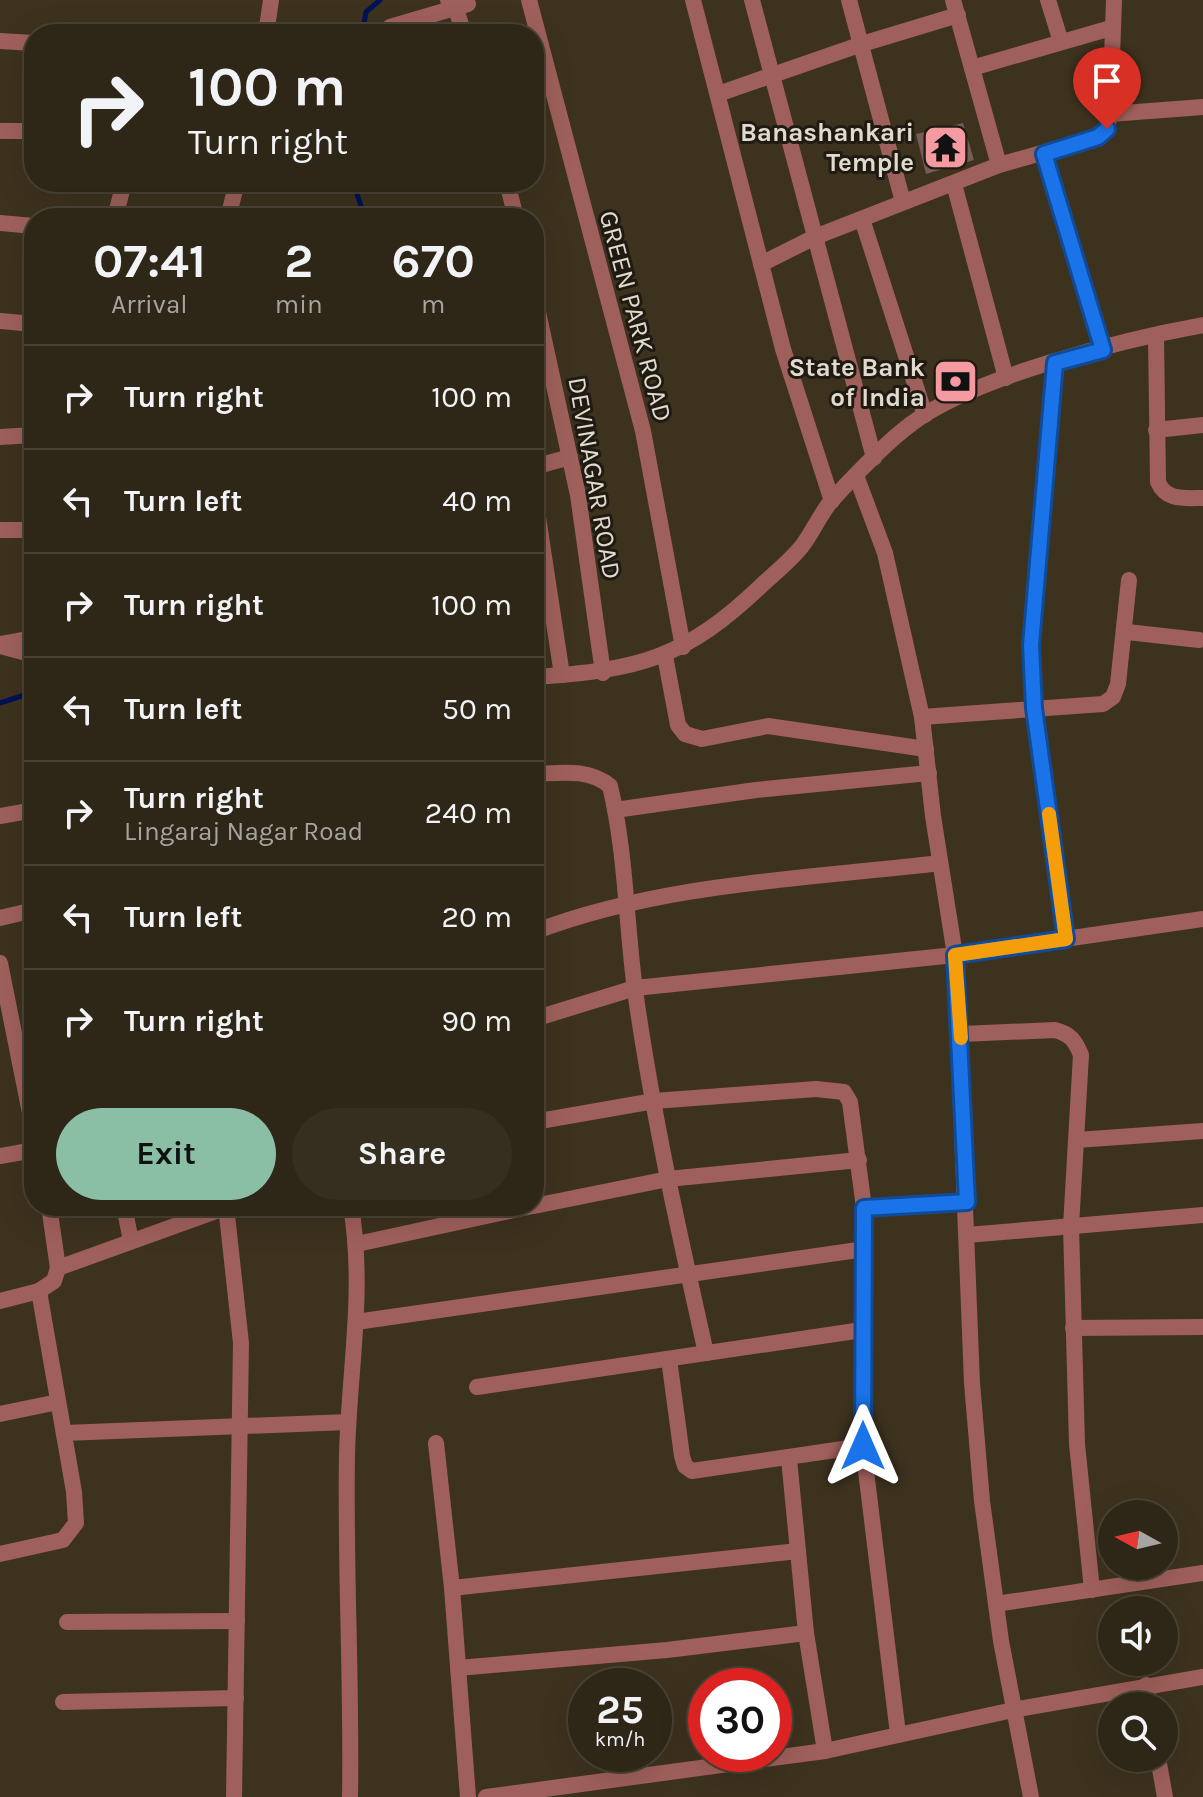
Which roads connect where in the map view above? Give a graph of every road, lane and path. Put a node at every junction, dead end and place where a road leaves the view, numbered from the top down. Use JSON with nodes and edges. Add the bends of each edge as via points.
{"nodes":[{"id":1,"x":271,"y":0,"type":"edge"},
{"id":2,"x":529,"y":0,"type":"edge"},
{"id":3,"x":693,"y":0,"type":"edge"},
{"id":4,"x":752,"y":0,"type":"edge"},
{"id":5,"x":849,"y":0,"type":"edge"},
{"id":6,"x":1048,"y":0,"type":"edge"},
{"id":7,"x":1114,"y":0,"type":"edge"},
{"id":8,"x":457,"y":3,"type":"edge"},
{"id":9,"x":956,"y":8,"type":"edge"},
{"id":10,"x":267,"y":24,"type":"edge"},
{"id":11,"x":398,"y":24,"type":"edge"},
{"id":12,"x":462,"y":24,"type":"edge"},
{"id":13,"x":535,"y":24,"type":"edge"},
{"id":14,"x":1111,"y":28,"type":"junction"},
{"id":15,"x":0,"y":41,"type":"edge"},
{"id":16,"x":24,"y":42,"type":"edge"},
{"id":17,"x":1061,"y":42,"type":"junction"},
{"id":18,"x":862,"y":44,"type":"junction"},
{"id":19,"x":544,"y":57,"type":"edge"},
{"id":20,"x":972,"y":68,"type":"junction"},
{"id":21,"x":775,"y":77,"type":"junction"},
{"id":22,"x":718,"y":94,"type":"junction"},
{"id":23,"x":1203,"y":107,"type":"edge"},
{"id":24,"x":1110,"y":114,"type":"junction"},
{"id":25,"x":0,"y":131,"type":"edge"},
{"id":26,"x":24,"y":131,"type":"edge"},
{"id":27,"x":1044,"y":154,"type":"junction"},
{"id":28,"x":999,"y":165,"type":"junction"},
{"id":29,"x":954,"y":184,"type":"junction"},
{"id":30,"x":903,"y":202,"type":"junction"},
{"id":31,"x":862,"y":219,"type":"junction"},
{"id":32,"x":0,"y":223,"type":"edge"},
{"id":33,"x":24,"y":225,"type":"edge"},
{"id":34,"x":815,"y":237,"type":"junction"},
{"id":35,"x":761,"y":264,"type":"junction"},
{"id":36,"x":0,"y":321,"type":"edge"},
{"id":37,"x":24,"y":323,"type":"edge"},
{"id":38,"x":1203,"y":325,"type":"edge"},
{"id":39,"x":1156,"y":336,"type":"junction"},
{"id":40,"x":544,"y":339,"type":"edge"},
{"id":41,"x":1103,"y":350,"type":"junction"},
{"id":42,"x":1055,"y":363,"type":"junction"},
{"id":43,"x":1006,"y":378,"type":"junction"},
{"id":44,"x":925,"y":415,"type":"junction"},
{"id":45,"x":1203,"y":425,"type":"edge"},
{"id":46,"x":1156,"y":430,"type":"junction"},
{"id":47,"x":24,"y":436,"type":"edge"},
{"id":48,"x":0,"y":437,"type":"edge"},
{"id":49,"x":570,"y":457,"type":"junction"},
{"id":50,"x":874,"y":458,"type":"junction"},
{"id":51,"x":544,"y":464,"type":"edge"},
{"id":52,"x":857,"y":478,"type":"junction"},
{"id":53,"x":1203,"y":498,"type":"edge"},
{"id":54,"x":832,"y":501,"type":"junction"},
{"id":55,"x":0,"y":530,"type":"edge"},
{"id":56,"x":24,"y":530,"type":"edge"},
{"id":57,"x":544,"y":557,"type":"edge"},
{"id":58,"x":1129,"y":580,"type":"dead end"},
{"id":59,"x":1127,"y":632,"type":"junction"},
{"id":60,"x":24,"y":640,"type":"edge"},
{"id":61,"x":1199,"y":640,"type":"dead end"},
{"id":62,"x":0,"y":645,"type":"edge"},
{"id":63,"x":683,"y":647,"type":"junction"},
{"id":64,"x":24,"y":652,"type":"edge"},
{"id":65,"x":665,"y":656,"type":"junction"},
{"id":66,"x":603,"y":673,"type":"junction"},
{"id":67,"x":562,"y":675,"type":"junction"},
{"id":68,"x":544,"y":676,"type":"edge"},
{"id":69,"x":1034,"y":708,"type":"junction"},
{"id":70,"x":922,"y":717,"type":"junction"},
{"id":71,"x":926,"y":749,"type":"junction"},
{"id":72,"x":929,"y":773,"type":"junction"},
{"id":73,"x":544,"y":774,"type":"edge"},
{"id":74,"x":615,"y":810,"type":"junction"},
{"id":75,"x":24,"y":812,"type":"edge"},
{"id":76,"x":0,"y":816,"type":"edge"},
{"id":77,"x":940,"y":863,"type":"junction"},
{"id":78,"x":626,"y":904,"type":"junction"},
{"id":79,"x":24,"y":912,"type":"edge"},
{"id":80,"x":0,"y":918,"type":"edge"},
{"id":81,"x":1203,"y":919,"type":"edge"},
{"id":82,"x":544,"y":929,"type":"edge"},
{"id":83,"x":1066,"y":939,"type":"junction"},
{"id":84,"x":955,"y":955,"type":"junction"},
{"id":85,"x":0,"y":963,"type":"edge"},
{"id":86,"x":635,"y":988,"type":"junction"},
{"id":87,"x":544,"y":1016,"type":"edge"},
{"id":88,"x":961,"y":1034,"type":"junction"},
{"id":89,"x":24,"y":1083,"type":"edge"},
{"id":90,"x":654,"y":1101,"type":"junction"},
{"id":91,"x":544,"y":1120,"type":"edge"},
{"id":92,"x":1203,"y":1131,"type":"edge"},
{"id":93,"x":1077,"y":1140,"type":"junction"},
{"id":94,"x":24,"y":1152,"type":"edge"},
{"id":95,"x":0,"y":1156,"type":"edge"},
{"id":96,"x":859,"y":1160,"type":"junction"},
{"id":97,"x":668,"y":1179,"type":"junction"},
{"id":98,"x":967,"y":1202,"type":"junction"},
{"id":99,"x":544,"y":1204,"type":"edge"},
{"id":100,"x":864,"y":1208,"type":"junction"},
{"id":101,"x":1203,"y":1215,"type":"edge"},
{"id":102,"x":50,"y":1216,"type":"edge"},
{"id":103,"x":126,"y":1216,"type":"edge"},
{"id":104,"x":200,"y":1216,"type":"edge"},
{"id":105,"x":229,"y":1216,"type":"edge"},
{"id":106,"x":353,"y":1216,"type":"edge"},
{"id":107,"x":487,"y":1216,"type":"edge"},
{"id":108,"x":1071,"y":1226,"type":"junction"},
{"id":109,"x":967,"y":1235,"type":"junction"},
{"id":110,"x":131,"y":1241,"type":"junction"},
{"id":111,"x":357,"y":1244,"type":"junction"},
{"id":112,"x":865,"y":1249,"type":"junction"},
{"id":113,"x":58,"y":1268,"type":"junction"},
{"id":114,"x":689,"y":1277,"type":"junction"},
{"id":115,"x":39,"y":1291,"type":"junction"},
{"id":116,"x":0,"y":1301,"type":"edge"},
{"id":117,"x":356,"y":1322,"type":"junction"},
{"id":118,"x":1203,"y":1327,"type":"edge"},
{"id":119,"x":1073,"y":1328,"type":"junction"},
{"id":120,"x":862,"y":1330,"type":"junction"},
{"id":121,"x":706,"y":1353,"type":"junction"},
{"id":122,"x":669,"y":1359,"type":"junction"},
{"id":123,"x":477,"y":1387,"type":"dead end"},
{"id":124,"x":58,"y":1402,"type":"junction"},
{"id":125,"x":0,"y":1414,"type":"edge"},
{"id":126,"x":348,"y":1422,"type":"junction"},
{"id":127,"x":240,"y":1427,"type":"junction"},
{"id":128,"x":64,"y":1433,"type":"junction"},
{"id":129,"x":436,"y":1443,"type":"dead end"},
{"id":130,"x":863,"y":1446,"type":"junction"},
{"id":131,"x":789,"y":1459,"type":"junction"},
{"id":132,"x":798,"y":1551,"type":"junction"},
{"id":133,"x":0,"y":1554,"type":"edge"},
{"id":134,"x":1203,"y":1573,"type":"edge"},
{"id":135,"x":452,"y":1588,"type":"junction"},
{"id":136,"x":1092,"y":1590,"type":"junction"},
{"id":137,"x":996,"y":1604,"type":"junction"},
{"id":138,"x":237,"y":1621,"type":"junction"},
{"id":139,"x":67,"y":1622,"type":"dead end"},
{"id":140,"x":806,"y":1633,"type":"junction"},
{"id":141,"x":458,"y":1668,"type":"junction"},
{"id":142,"x":1203,"y":1677,"type":"edge"},
{"id":143,"x":1146,"y":1685,"type":"junction"},
{"id":144,"x":1147,"y":1692,"type":"edge"},
{"id":145,"x":236,"y":1698,"type":"junction"},
{"id":146,"x":63,"y":1702,"type":"dead end"},
{"id":147,"x":1013,"y":1710,"type":"junction"},
{"id":148,"x":898,"y":1734,"type":"junction"},
{"id":149,"x":825,"y":1751,"type":"junction"},
{"id":150,"x":1161,"y":1772,"type":"edge"},
{"id":151,"x":234,"y":1797,"type":"edge"},
{"id":152,"x":350,"y":1797,"type":"edge"},
{"id":153,"x":468,"y":1797,"type":"edge"},
{"id":154,"x":486,"y":1797,"type":"edge"},
{"id":155,"x":1031,"y":1797,"type":"edge"},
{"id":156,"x":1165,"y":1797,"type":"edge"}],
"edges":[{"from":1,"to":10,"type":"street"},
{"from":2,"to":13,"type":"street","name":"GREEN PARK ROAD"},
{"from":3,"to":22,"type":"street"},
{"from":4,"to":21,"type":"street"},
{"from":5,"to":18,"type":"street"},
{"from":6,"to":17,"type":"street"},
{"from":7,"to":14,"type":"street"},
{"from":8,"to":11,"type":"street"},
{"from":8,"to":12,"type":"street"},
{"from":9,"to":18,"type":"street"},
{"from":9,"to":20,"type":"street"},
{"from":14,"to":17,"type":"street"},
{"from":14,"to":24,"type":"street"},
{"from":15,"to":16,"type":"street"},
{"from":17,"to":20,"type":"street"},
{"from":18,"to":21,"type":"street"},
{"from":18,"to":30,"type":"street"},
{"from":19,"to":63,"type":"street","name":"GREEN PARK ROAD","via":[[643,431]]},
{"from":20,"to":28,"type":"street"},
{"from":21,"to":22,"type":"street"},
{"from":21,"to":34,"type":"street"},
{"from":22,"to":35,"type":"street"},
{"from":23,"to":24,"type":"street"},
{"from":24,"to":27,"type":"street","via":[[1107,129],[1098,137]]},
{"from":25,"to":26,"type":"street"},
{"from":27,"to":28,"type":"street"},
{"from":27,"to":41,"type":"street"},
{"from":28,"to":29,"type":"street"},
{"from":29,"to":30,"type":"street"},
{"from":29,"to":43,"type":"street"},
{"from":30,"to":31,"type":"street"},
{"from":31,"to":34,"type":"street"},
{"from":31,"to":44,"type":"street"},
{"from":32,"to":33,"type":"street"},
{"from":34,"to":35,"type":"street"},
{"from":34,"to":50,"type":"street"},
{"from":35,"to":54,"type":"street"},
{"from":36,"to":37,"type":"street"},
{"from":38,"to":39,"type":"street"},
{"from":39,"to":41,"type":"street"},
{"from":39,"to":46,"type":"street"},
{"from":40,"to":49,"type":"street","name":"DEVINAGAR ROAD"},
{"from":41,"to":42,"type":"street"},
{"from":42,"to":43,"type":"street"},
{"from":42,"to":69,"type":"street","via":[[1033,593]]},
{"from":43,"to":44,"type":"street"},
{"from":44,"to":50,"type":"street"},
{"from":45,"to":46,"type":"street"},
{"from":46,"to":53,"type":"street","via":[[1162,492]]},
{"from":47,"to":48,"type":"street"},
{"from":49,"to":51,"type":"street"},
{"from":49,"to":66,"type":"street","name":"DEVINAGAR ROAD"},
{"from":50,"to":52,"type":"street"},
{"from":52,"to":54,"type":"street"},
{"from":52,"to":70,"type":"street","via":[[885,553]]},
{"from":54,"to":63,"type":"street","via":[[801,548],[738,608]]},
{"from":55,"to":56,"type":"street"},
{"from":57,"to":67,"type":"street"},
{"from":58,"to":59,"type":"street"},
{"from":59,"to":61,"type":"street"},
{"from":59,"to":69,"type":"street","via":[[1113,697],[1103,704]]},
{"from":60,"to":62,"type":"street"},
{"from":62,"to":64,"type":"street"},
{"from":63,"to":65,"type":"street"},
{"from":65,"to":66,"type":"street"},
{"from":65,"to":71,"type":"street","via":[[678,725],[685,734],[702,739],[768,726]]},
{"from":66,"to":67,"type":"street"},
{"from":67,"to":68,"type":"street"},
{"from":69,"to":70,"type":"street"},
{"from":69,"to":83,"type":"street"},
{"from":70,"to":71,"type":"street"},
{"from":71,"to":72,"type":"street"},
{"from":72,"to":74,"type":"street"},
{"from":72,"to":77,"type":"street"},
{"from":73,"to":74,"type":"street","via":[[599,777],[610,786]]},
{"from":74,"to":78,"type":"street"},
{"from":75,"to":76,"type":"street"},
{"from":77,"to":78,"type":"street","via":[[694,891]]},
{"from":77,"to":84,"type":"street"},
{"from":78,"to":82,"type":"street"},
{"from":78,"to":86,"type":"street"},
{"from":79,"to":80,"type":"street"},
{"from":81,"to":83,"type":"street"},
{"from":83,"to":84,"type":"street"},
{"from":84,"to":86,"type":"street"},
{"from":84,"to":88,"type":"street"},
{"from":85,"to":89,"type":"street"},
{"from":86,"to":87,"type":"street"},
{"from":86,"to":90,"type":"street"},
{"from":88,"to":93,"type":"street","via":[[1055,1030],[1076,1042],[1081,1055]]},
{"from":88,"to":98,"type":"street"},
{"from":90,"to":91,"type":"street"},
{"from":90,"to":96,"type":"street","via":[[835,1089],[850,1102]]},
{"from":90,"to":97,"type":"street"},
{"from":92,"to":93,"type":"street"},
{"from":93,"to":108,"type":"street"},
{"from":94,"to":95,"type":"street"},
{"from":96,"to":97,"type":"street"},
{"from":96,"to":100,"type":"street"},
{"from":97,"to":99,"type":"street"},
{"from":97,"to":114,"type":"street"},
{"from":98,"to":100,"type":"street"},
{"from":98,"to":109,"type":"street"},
{"from":100,"to":112,"type":"street"},
{"from":101,"to":108,"type":"street"},
{"from":102,"to":113,"type":"street"},
{"from":103,"to":110,"type":"street"},
{"from":104,"to":110,"type":"street"},
{"from":105,"to":127,"type":"street","via":[[241,1343]]},
{"from":106,"to":111,"type":"street"},
{"from":107,"to":111,"type":"street"},
{"from":108,"to":109,"type":"street"},
{"from":108,"to":119,"type":"street"},
{"from":109,"to":137,"type":"street","via":[[972,1383]]},
{"from":110,"to":113,"type":"street"},
{"from":111,"to":117,"type":"street"},
{"from":112,"to":114,"type":"street"},
{"from":112,"to":120,"type":"street"},
{"from":113,"to":115,"type":"street","via":[[54,1281]]},
{"from":114,"to":117,"type":"street"},
{"from":114,"to":121,"type":"street"},
{"from":115,"to":116,"type":"street"},
{"from":115,"to":124,"type":"street"},
{"from":117,"to":126,"type":"street"},
{"from":118,"to":119,"type":"street"},
{"from":119,"to":136,"type":"street","via":[[1077,1444]]},
{"from":120,"to":121,"type":"street"},
{"from":120,"to":130,"type":"street"},
{"from":121,"to":122,"type":"street"},
{"from":122,"to":123,"type":"street"},
{"from":122,"to":131,"type":"street","via":[[685,1466],[702,1472]]},
{"from":124,"to":125,"type":"street"},
{"from":124,"to":128,"type":"street"},
{"from":126,"to":127,"type":"street"},
{"from":126,"to":152,"type":"street"},
{"from":127,"to":128,"type":"street"},
{"from":127,"to":138,"type":"street"},
{"from":128,"to":133,"type":"street","via":[[76,1508],[71,1533],[63,1540]]},
{"from":129,"to":135,"type":"street"},
{"from":130,"to":131,"type":"street"},
{"from":130,"to":148,"type":"street"},
{"from":131,"to":132,"type":"street"},
{"from":132,"to":135,"type":"street"},
{"from":132,"to":140,"type":"street"},
{"from":134,"to":136,"type":"street"},
{"from":135,"to":141,"type":"street"},
{"from":136,"to":137,"type":"street"},
{"from":137,"to":147,"type":"street"},
{"from":138,"to":139,"type":"street"},
{"from":138,"to":145,"type":"street"},
{"from":140,"to":141,"type":"street"},
{"from":140,"to":149,"type":"street"},
{"from":141,"to":153,"type":"street"},
{"from":142,"to":143,"type":"street"},
{"from":143,"to":144,"type":"street"},
{"from":143,"to":147,"type":"street"},
{"from":145,"to":146,"type":"street"},
{"from":145,"to":151,"type":"street"},
{"from":147,"to":148,"type":"street"},
{"from":147,"to":155,"type":"street"},
{"from":148,"to":149,"type":"street"},
{"from":149,"to":154,"type":"street"},
{"from":150,"to":156,"type":"street"}]}
